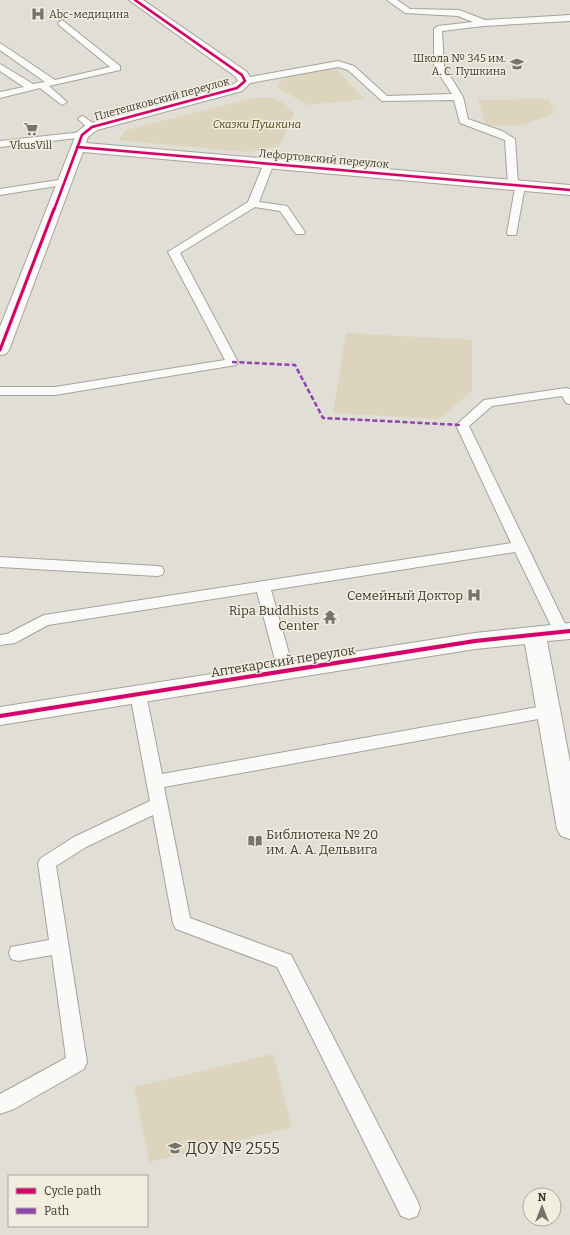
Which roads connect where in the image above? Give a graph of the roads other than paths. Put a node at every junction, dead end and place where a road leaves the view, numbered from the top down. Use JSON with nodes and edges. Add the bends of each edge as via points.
{"nodes":[{"id":1,"x":135,"y":0,"type":"edge"},
{"id":2,"x":391,"y":0,"type":"edge"},
{"id":3,"x":570,"y":18,"type":"edge"},
{"id":4,"x":62,"y":23,"type":"dead end"},
{"id":5,"x":483,"y":23,"type":"junction"},
{"id":6,"x":0,"y":46,"type":"edge"},
{"id":7,"x":0,"y":67,"type":"edge"},
{"id":8,"x":245,"y":81,"type":"junction"},
{"id":9,"x":52,"y":82,"type":"junction"},
{"id":10,"x":42,"y":85,"type":"junction"},
{"id":11,"x":31,"y":87,"type":"junction"},
{"id":12,"x":0,"y":94,"type":"edge"},
{"id":13,"x":458,"y":97,"type":"junction"},
{"id":14,"x":62,"y":102,"type":"dead end"},
{"id":15,"x":84,"y":132,"type":"junction"},
{"id":16,"x":0,"y":144,"type":"edge"},
{"id":17,"x":269,"y":163,"type":"junction"},
{"id":18,"x":65,"y":182,"type":"junction"},
{"id":19,"x":517,"y":185,"type":"junction"},
{"id":20,"x":570,"y":190,"type":"edge"},
{"id":21,"x":0,"y":192,"type":"edge"},
{"id":22,"x":253,"y":204,"type":"junction"},
{"id":23,"x":300,"y":232,"type":"dead end"},
{"id":24,"x":512,"y":233,"type":"dead end"},
{"id":25,"x":0,"y":350,"type":"edge"},
{"id":26,"x":0,"y":392,"type":"edge"},
{"id":27,"x":570,"y":400,"type":"edge"},
{"id":28,"x":520,"y":546,"type":"junction"},
{"id":29,"x":0,"y":562,"type":"edge"},
{"id":30,"x":157,"y":570,"type":"dead end"},
{"id":31,"x":263,"y":586,"type":"junction"},
{"id":32,"x":566,"y":632,"type":"edge"},
{"id":33,"x":535,"y":635,"type":"junction"},
{"id":34,"x":0,"y":640,"type":"edge"},
{"id":35,"x":286,"y":671,"type":"junction"},
{"id":36,"x":138,"y":694,"type":"junction"},
{"id":37,"x":549,"y":712,"type":"junction"},
{"id":38,"x":0,"y":716,"type":"edge"},
{"id":39,"x":155,"y":782,"type":"junction"},
{"id":40,"x":159,"y":804,"type":"junction"},
{"id":41,"x":570,"y":829,"type":"edge"},
{"id":42,"x":60,"y":946,"type":"junction"},
{"id":43,"x":18,"y":952,"type":"dead end"},
{"id":44,"x":0,"y":1104,"type":"edge"},
{"id":45,"x":409,"y":1208,"type":"dead end"}],
"edges":[{"from":1,"to":8,"type":"street","name":"Плетешковский переулок","via":[[242,75]]},
{"from":2,"to":5,"type":"lane","via":[[408,11],[459,13]]},
{"from":3,"to":5,"type":"lane"},
{"from":4,"to":9,"type":"lane","via":[[117,68]]},
{"from":5,"to":13,"type":"lane","via":[[438,29],[440,66]]},
{"from":6,"to":9,"type":"lane"},
{"from":7,"to":11,"type":"lane"},
{"from":8,"to":13,"type":"lane","via":[[338,64],[351,68],[385,99]]},
{"from":8,"to":15,"type":"street","name":"Плетешковский переулок","via":[[237,88]]},
{"from":9,"to":10,"type":"lane"},
{"from":10,"to":11,"type":"lane"},
{"from":10,"to":14,"type":"lane"},
{"from":11,"to":12,"type":"lane"},
{"from":13,"to":19,"type":"lane","via":[[463,121],[475,127],[498,132],[510,139]]},
{"from":15,"to":16,"type":"lane"},
{"from":15,"to":17,"type":"street","name":"Лефортовский переулок"},
{"from":15,"to":18,"type":"street"},
{"from":17,"to":19,"type":"street","name":"Лефортовский переулок"},
{"from":17,"to":22,"type":"lane"},
{"from":18,"to":21,"type":"lane"},
{"from":18,"to":25,"type":"street"},
{"from":19,"to":20,"type":"street","name":"Лефортовский переулок"},
{"from":19,"to":24,"type":"lane"},
{"from":22,"to":23,"type":"lane","via":[[283,208]]},
{"from":22,"to":26,"type":"lane","via":[[174,252],[232,362],[55,390]]},
{"from":27,"to":28,"type":"lane","via":[[566,392],[488,404],[462,425]]},
{"from":28,"to":31,"type":"lane"},
{"from":28,"to":32,"type":"lane"},
{"from":29,"to":30,"type":"lane"},
{"from":31,"to":34,"type":"lane","via":[[44,620],[10,639]]},
{"from":31,"to":35,"type":"lane"},
{"from":32,"to":33,"type":"street","name":"Аптекарский переулок"},
{"from":33,"to":35,"type":"street","name":"Аптекарский переулок","via":[[475,641]]},
{"from":33,"to":37,"type":"street"},
{"from":35,"to":36,"type":"street","name":"Аптекарский переулок"},
{"from":36,"to":38,"type":"street","name":"Аптекарский переулок"},
{"from":36,"to":39,"type":"lane"},
{"from":37,"to":39,"type":"lane"},
{"from":37,"to":41,"type":"street"},
{"from":39,"to":40,"type":"lane"},
{"from":40,"to":42,"type":"lane","via":[[80,842],[47,863]]},
{"from":40,"to":45,"type":"lane","via":[[182,923],[284,961]]},
{"from":42,"to":43,"type":"lane"},
{"from":42,"to":44,"type":"lane","via":[[77,1062]]}]}
